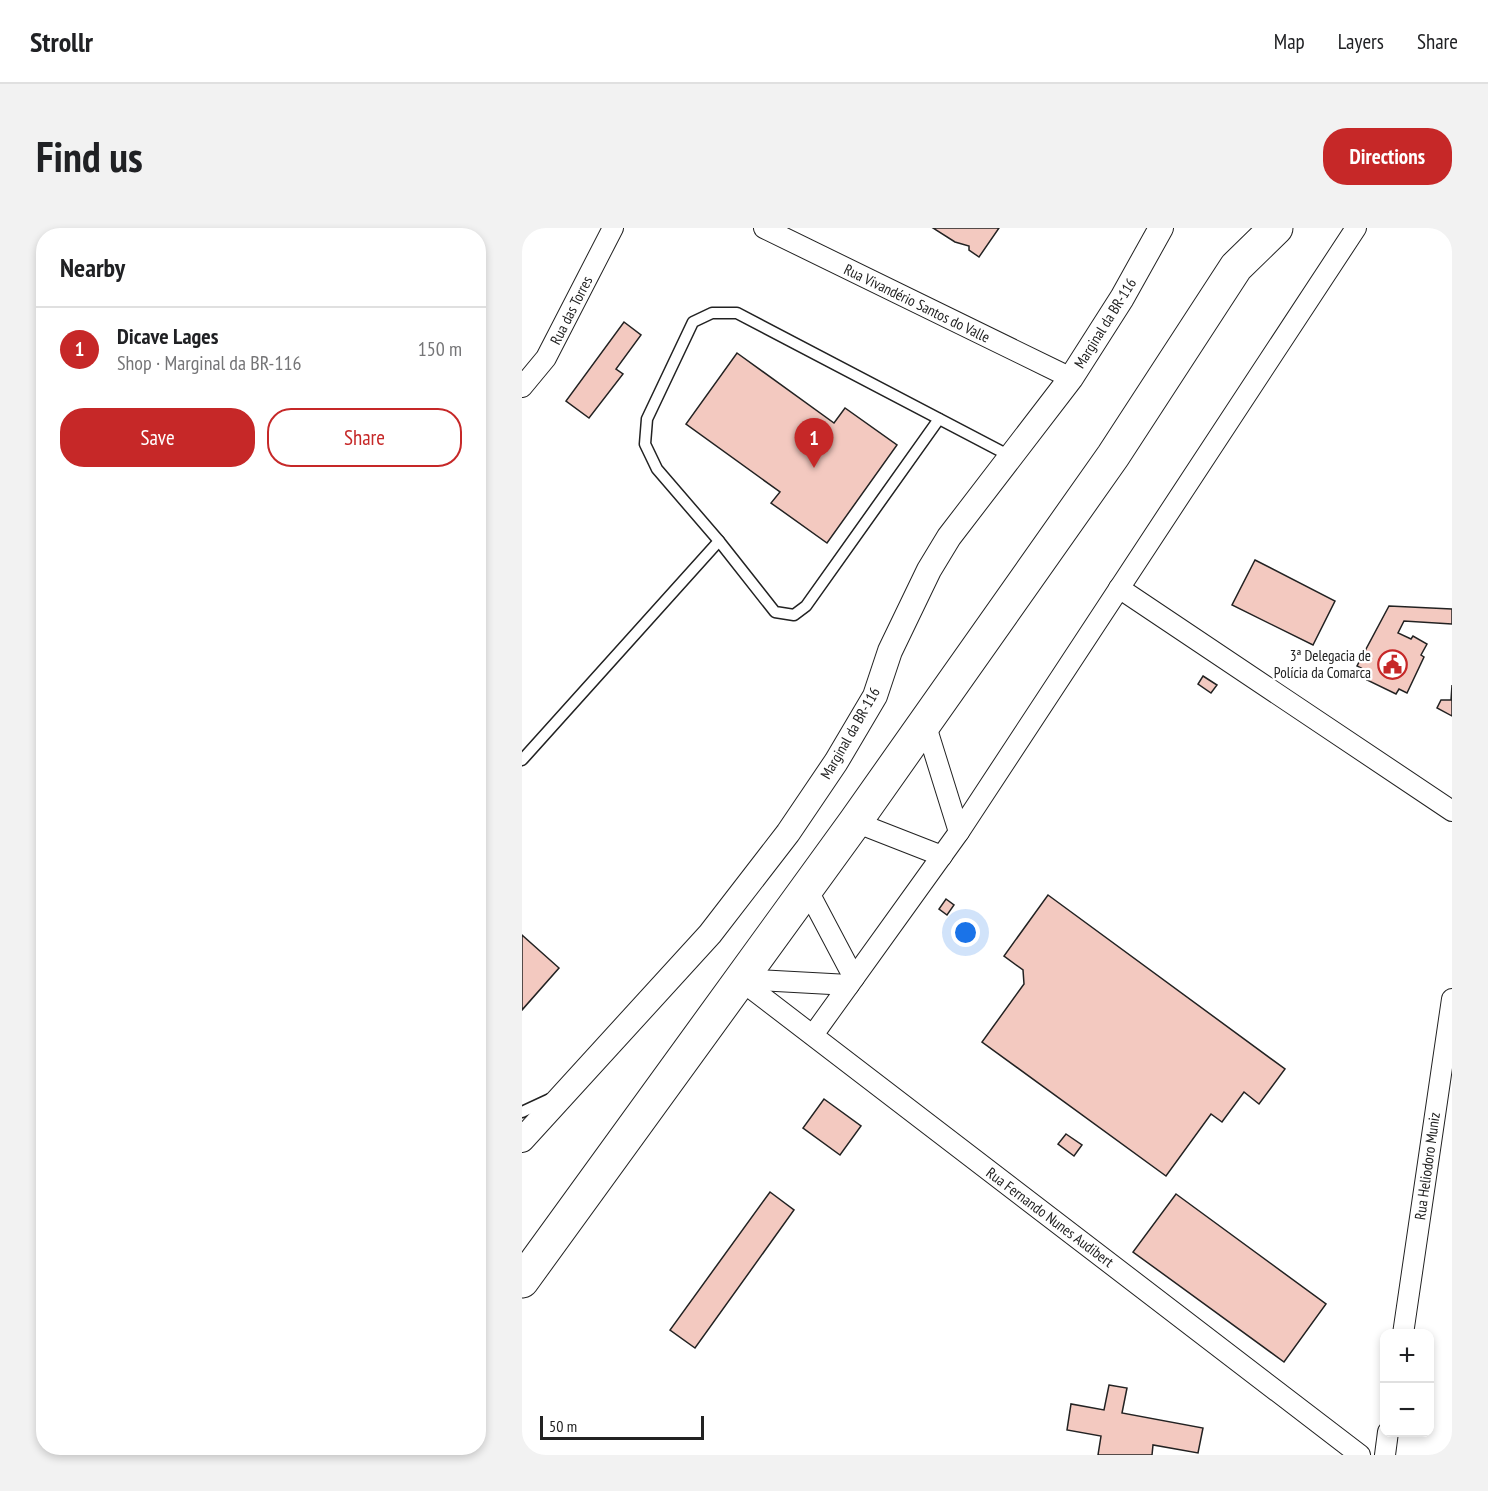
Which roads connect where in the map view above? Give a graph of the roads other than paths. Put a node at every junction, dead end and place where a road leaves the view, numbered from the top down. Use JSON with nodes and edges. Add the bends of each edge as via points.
{"nodes":[{"id":1,"x":613,"y":228,"type":"edge"},
{"id":2,"x":764,"y":228,"type":"edge"},
{"id":3,"x":1161,"y":228,"type":"edge"},
{"id":4,"x":1247,"y":228,"type":"edge"},
{"id":5,"x":1276,"y":228,"type":"edge"},
{"id":6,"x":1356,"y":228,"type":"edge"},
{"id":7,"x":1236,"y":267,"type":"junction"},
{"id":8,"x":1071,"y":378,"type":"junction"},
{"id":9,"x":522,"y":387,"type":"edge"},
{"id":10,"x":939,"y":419,"type":"junction"},
{"id":11,"x":1010,"y":456,"type":"junction"},
{"id":12,"x":719,"y":541,"type":"junction"},
{"id":13,"x":1119,"y":588,"type":"junction"},
{"id":14,"x":925,"y":723,"type":"junction"},
{"id":15,"x":522,"y":760,"type":"edge"},
{"id":16,"x":1452,"y":811,"type":"edge"},
{"id":17,"x":855,"y":822,"type":"junction"},
{"id":18,"x":959,"y":832,"type":"junction"},
{"id":19,"x":942,"y":856,"type":"junction"},
{"id":20,"x":807,"y":889,"type":"junction"},
{"id":21,"x":739,"y":979,"type":"junction"},
{"id":22,"x":852,"y":982,"type":"junction"},
{"id":23,"x":1452,"y":999,"type":"edge"},
{"id":24,"x":813,"y":1035,"type":"junction"},
{"id":25,"x":567,"y":1092,"type":"junction"},
{"id":26,"x":522,"y":1112,"type":"edge"},
{"id":27,"x":522,"y":1140,"type":"edge"},
{"id":28,"x":522,"y":1281,"type":"edge"},
{"id":29,"x":1404,"y":1329,"type":"edge"},
{"id":30,"x":1387,"y":1437,"type":"edge"},
{"id":31,"x":1360,"y":1455,"type":"edge"},
{"id":32,"x":1385,"y":1455,"type":"edge"}],
"edges":[{"from":1,"to":9,"type":"street","name":"Rua das Torres","via":[[546,358]]},
{"from":2,"to":8,"type":"street","name":"Rua Vivandério Santos do Valle"},
{"from":3,"to":8,"type":"street","name":"Marginal da BR-116"},
{"from":4,"to":7,"type":"highway"},
{"from":5,"to":7,"type":"highway"},
{"from":6,"to":13,"type":"street"},
{"from":7,"to":14,"type":"highway","via":[[1113,456]]},
{"from":8,"to":11,"type":"street","name":"Marginal da BR-116"},
{"from":10,"to":11,"type":"lane"},
{"from":10,"to":12,"type":"lane","via":[[806,606],[794,615],[775,612]]},
{"from":10,"to":12,"type":"lane","via":[[737,313],[712,313],[693,322],[648,419],[645,444],[657,469]]},
{"from":11,"to":25,"type":"street","name":"Marginal da BR-116","via":[[928,570],[890,651],[875,696],[788,833],[710,934]]},
{"from":12,"to":15,"type":"lane"},
{"from":13,"to":16,"type":"street"},
{"from":13,"to":18,"type":"street"},
{"from":14,"to":17,"type":"highway"},
{"from":14,"to":18,"type":"street"},
{"from":17,"to":19,"type":"street"},
{"from":17,"to":20,"type":"highway"},
{"from":18,"to":19,"type":"street"},
{"from":19,"to":22,"type":"street"},
{"from":20,"to":21,"type":"highway"},
{"from":20,"to":22,"type":"street"},
{"from":21,"to":22,"type":"street"},
{"from":21,"to":24,"type":"street","name":"Rua Fernando Nunes Audibert"},
{"from":21,"to":28,"type":"highway"},
{"from":22,"to":24,"type":"street"},
{"from":23,"to":29,"type":"street","name":"Rua Heliodoro Muniz"},
{"from":24,"to":31,"type":"street","name":"Rua Fernando Nunes Audibert"},
{"from":25,"to":26,"type":"lane"},
{"from":25,"to":27,"type":"street","name":"Marginal da BR-116"},
{"from":30,"to":32,"type":"street"}]}
